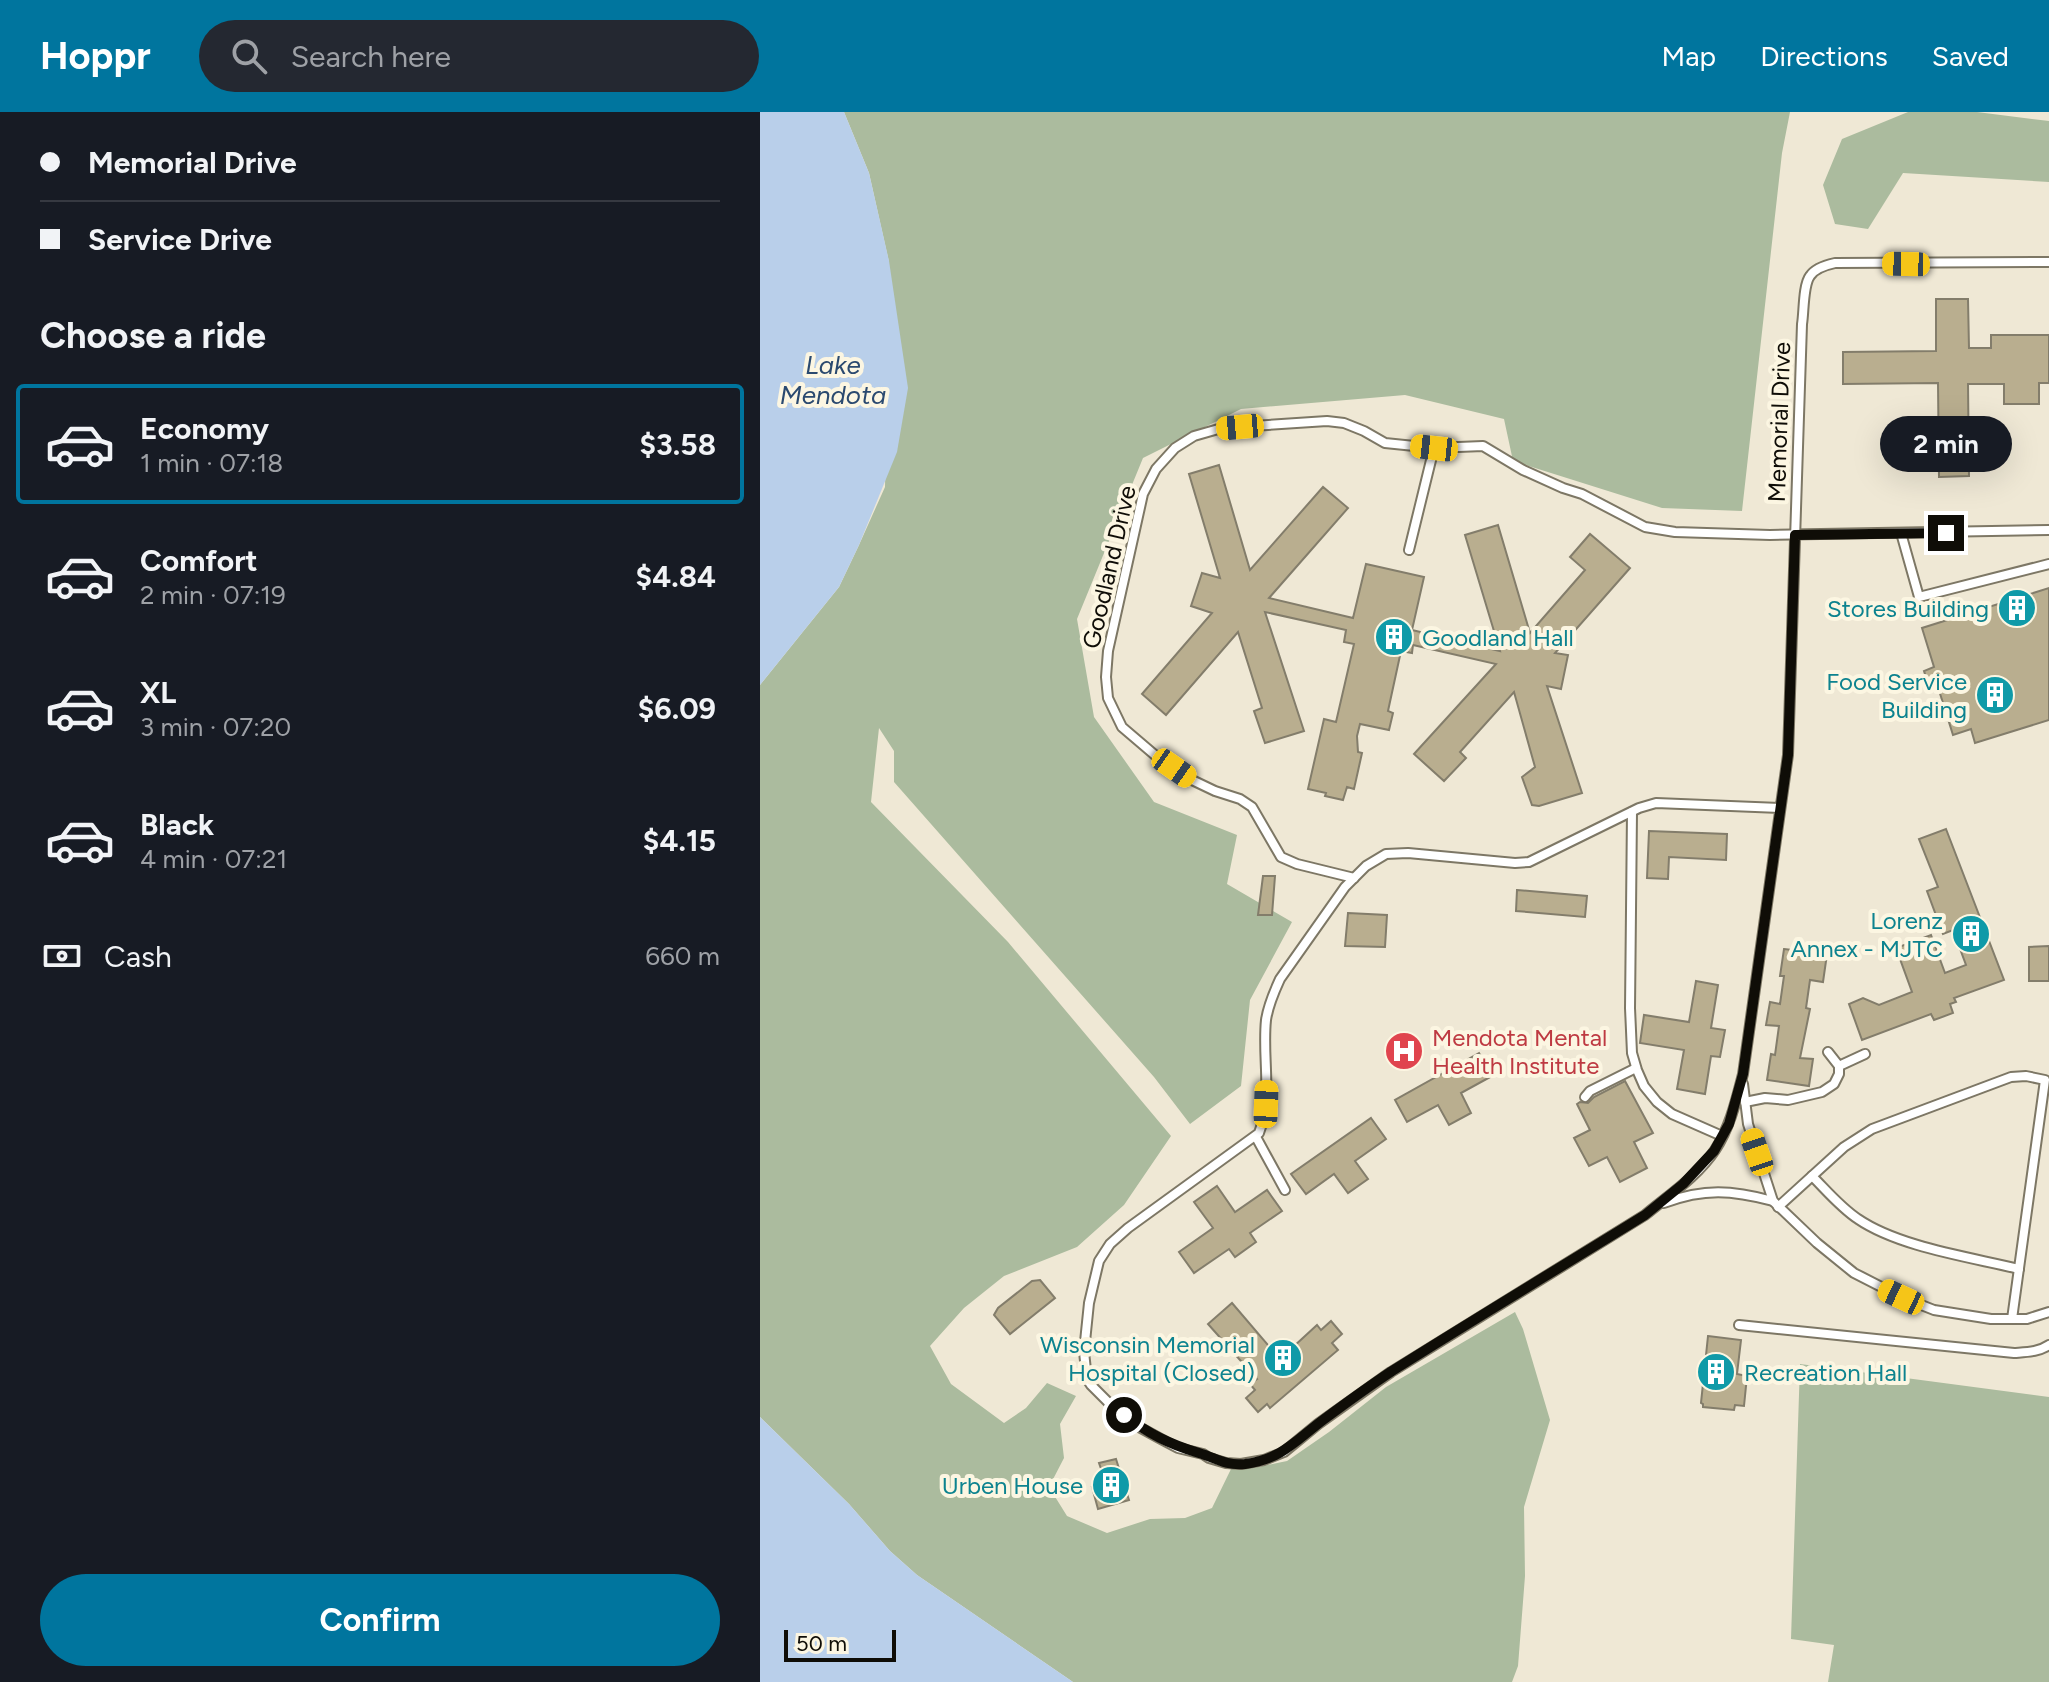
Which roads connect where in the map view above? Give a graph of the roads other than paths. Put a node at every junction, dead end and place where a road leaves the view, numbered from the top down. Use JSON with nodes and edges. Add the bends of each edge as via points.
{"nodes":[{"id":1,"x":2049,"y":262,"type":"edge"},
{"id":2,"x":1434,"y":448,"type":"junction"},
{"id":3,"x":2049,"y":530,"type":"edge"},
{"id":4,"x":1901,"y":533,"type":"junction"},
{"id":5,"x":1795,"y":535,"type":"junction"},
{"id":6,"x":1409,"y":550,"type":"dead end"},
{"id":7,"x":2049,"y":564,"type":"edge"},
{"id":8,"x":1780,"y":808,"type":"junction"},
{"id":9,"x":1632,"y":812,"type":"junction"},
{"id":10,"x":1354,"y":878,"type":"junction"},
{"id":11,"x":1828,"y":1052,"type":"dead end"},
{"id":12,"x":1865,"y":1054,"type":"dead end"},
{"id":13,"x":1839,"y":1066,"type":"junction"},
{"id":14,"x":1636,"y":1068,"type":"junction"},
{"id":15,"x":1743,"y":1074,"type":"junction"},
{"id":16,"x":1585,"y":1097,"type":"dead end"},
{"id":17,"x":1745,"y":1102,"type":"junction"},
{"id":18,"x":1722,"y":1136,"type":"junction"},
{"id":19,"x":1256,"y":1137,"type":"junction"},
{"id":20,"x":1812,"y":1176,"type":"junction"},
{"id":21,"x":1285,"y":1190,"type":"dead end"},
{"id":22,"x":1775,"y":1204,"type":"junction"},
{"id":23,"x":1656,"y":1206,"type":"junction"},
{"id":24,"x":2019,"y":1269,"type":"junction"},
{"id":25,"x":2049,"y":1312,"type":"edge"},
{"id":26,"x":2012,"y":1319,"type":"junction"},
{"id":27,"x":1739,"y":1325,"type":"dead end"},
{"id":28,"x":2049,"y":1345,"type":"edge"}],
"edges":[{"from":1,"to":5,"type":"lane","name":"Memorial Drive","via":[[1835,263],[1809,276],[1802,324]]},
{"from":2,"to":5,"type":"lane","name":"Goodland Drive","via":[[1483,446],[1645,527]]},
{"from":2,"to":6,"type":"lane"},
{"from":2,"to":10,"type":"lane","name":"Goodland Drive","via":[[1385,443],[1344,423],[1327,421],[1222,428],[1194,436],[1156,469],[1143,494],[1108,651],[1108,698],[1122,727],[1192,780],[1252,807],[1281,857]]},
{"from":3,"to":4,"type":"lane","name":"Goodland Drive"},
{"from":4,"to":5,"type":"lane","name":"Goodland Drive"},
{"from":4,"to":7,"type":"lane","via":[[1919,597]]},
{"from":5,"to":8,"type":"lane","name":"Memorial Drive","via":[[1788,755]]},
{"from":8,"to":9,"type":"lane","via":[[1656,803]]},
{"from":8,"to":15,"type":"lane","name":"Memorial Drive"},
{"from":9,"to":10,"type":"lane","via":[[1529,862],[1386,854]]},
{"from":9,"to":14,"type":"lane","via":[[1630,1008]]},
{"from":10,"to":19,"type":"lane","via":[[1274,993],[1266,1016],[1266,1104]]},
{"from":11,"to":13,"type":"lane"},
{"from":12,"to":13,"type":"lane"},
{"from":13,"to":17,"type":"lane","via":[[1834,1084],[1822,1092]]},
{"from":14,"to":16,"type":"lane"},
{"from":14,"to":18,"type":"lane","via":[[1644,1086],[1672,1114]]},
{"from":15,"to":17,"type":"lane"},
{"from":15,"to":18,"type":"lane","name":"Memorial Drive"},
{"from":17,"to":22,"type":"lane"},
{"from":18,"to":23,"type":"lane","name":"Memorial Drive","via":[[1703,1164]]},
{"from":19,"to":21,"type":"lane"},
{"from":19,"to":23,"type":"lane","name":"Memorial Drive","via":[[1110,1244],[1099,1261],[1084,1352],[1091,1385],[1139,1427],[1178,1448],[1226,1463],[1253,1462],[1284,1452],[1391,1372]]},
{"from":20,"to":22,"type":"lane"},
{"from":20,"to":24,"type":"lane","via":[[1857,1219],[1884,1233]]},
{"from":20,"to":24,"type":"lane","via":[[1872,1129],[2011,1077],[2045,1080]]},
{"from":22,"to":23,"type":"lane","via":[[1729,1191],[1684,1196]]},
{"from":22,"to":26,"type":"lane","via":[[1875,1285],[1934,1310]]},
{"from":24,"to":26,"type":"lane"},
{"from":25,"to":26,"type":"lane"},
{"from":27,"to":28,"type":"lane","via":[[2014,1353]]}]}
